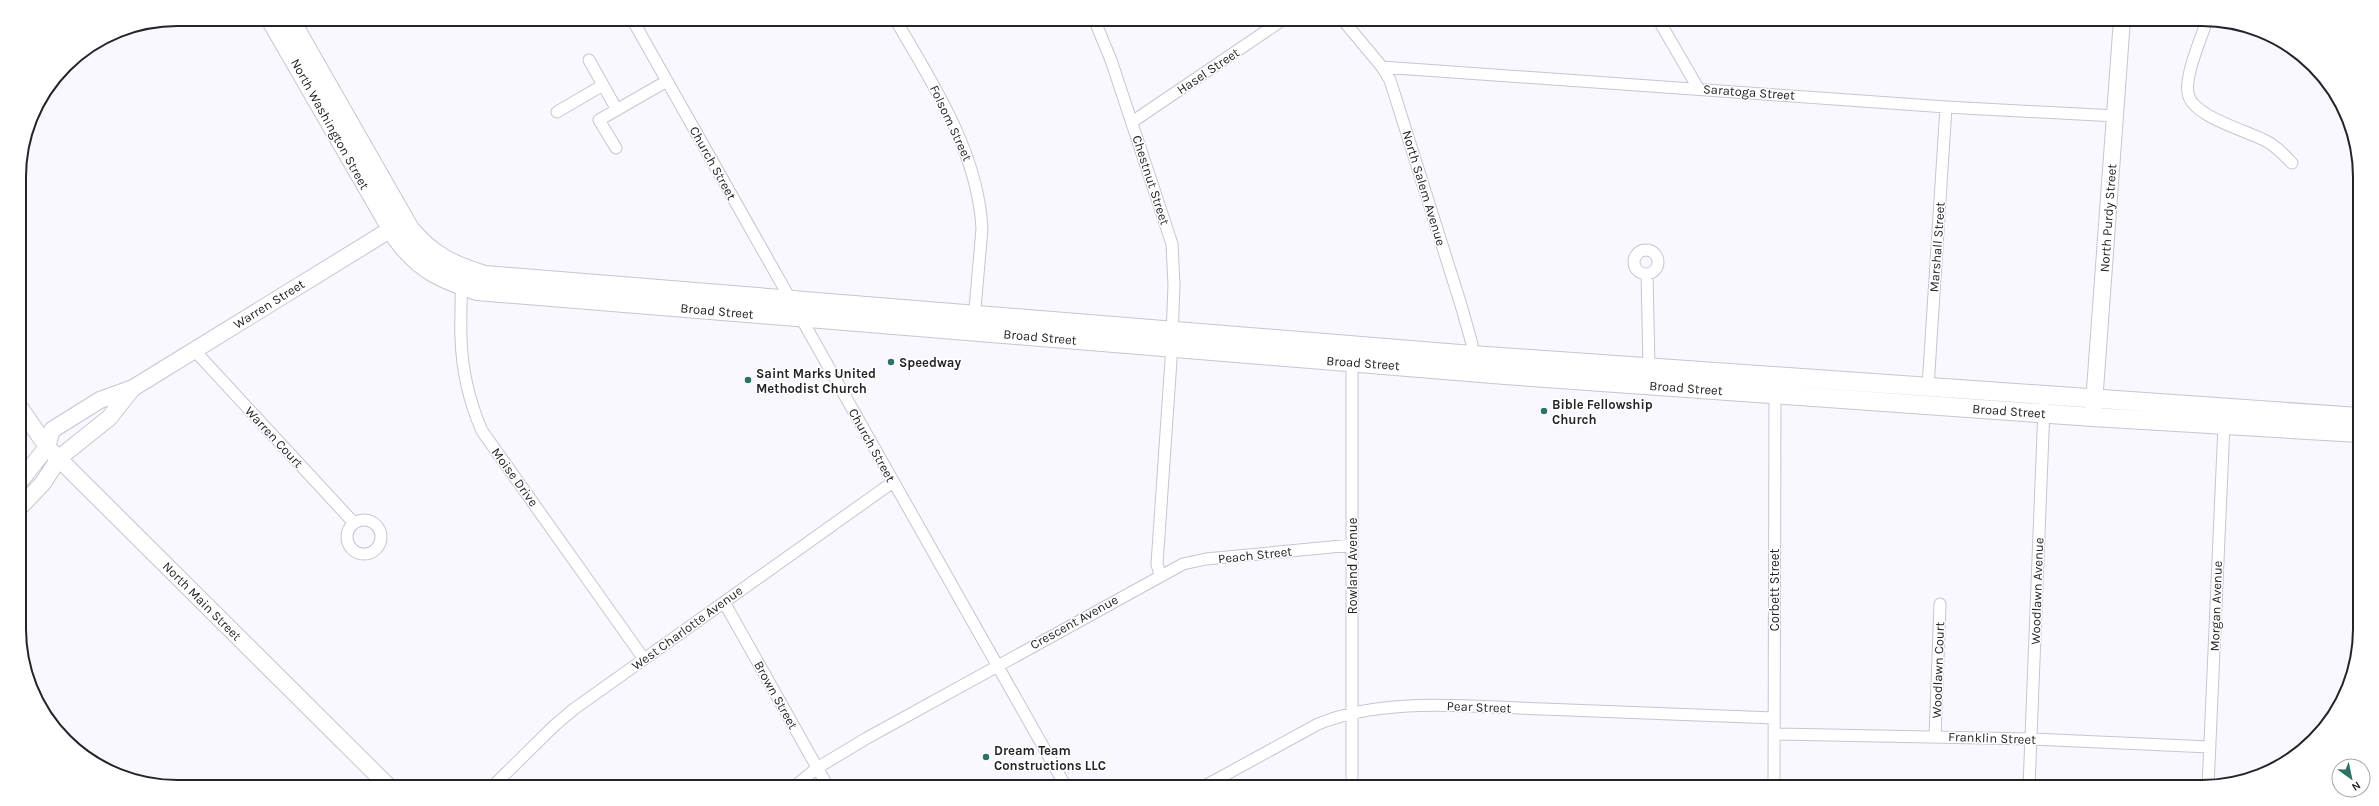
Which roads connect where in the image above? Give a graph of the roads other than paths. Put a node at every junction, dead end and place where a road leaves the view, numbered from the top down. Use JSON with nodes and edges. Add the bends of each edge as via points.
{"nodes":[{"id":1,"x":274,"y":26,"type":"edge"},
{"id":2,"x":294,"y":26,"type":"edge"},
{"id":3,"x":636,"y":26,"type":"edge"},
{"id":4,"x":899,"y":26,"type":"edge"},
{"id":5,"x":1097,"y":26,"type":"edge"},
{"id":6,"x":1274,"y":26,"type":"edge"},
{"id":7,"x":1348,"y":26,"type":"edge"},
{"id":8,"x":1662,"y":26,"type":"edge"},
{"id":9,"x":2122,"y":26,"type":"edge"},
{"id":10,"x":2205,"y":26,"type":"edge"},
{"id":11,"x":589,"y":60,"type":"dead end"},
{"id":12,"x":1382,"y":67,"type":"junction"},
{"id":13,"x":668,"y":82,"type":"junction"},
{"id":14,"x":603,"y":85,"type":"junction"},
{"id":15,"x":1698,"y":88,"type":"junction"},
{"id":16,"x":1946,"y":107,"type":"junction"},
{"id":17,"x":617,"y":110,"type":"junction"},
{"id":18,"x":557,"y":112,"type":"dead end"},
{"id":19,"x":2116,"y":116,"type":"junction"},
{"id":20,"x":1132,"y":122,"type":"junction"},
{"id":21,"x":616,"y":148,"type":"dead end"},
{"id":22,"x":2292,"y":163,"type":"dead end"},
{"id":23,"x":398,"y":225,"type":"junction"},
{"id":24,"x":461,"y":267,"type":"junction"},
{"id":25,"x":1647,"y":274,"type":"dead end"},
{"id":26,"x":462,"y":286,"type":"junction"},
{"id":27,"x":790,"y":299,"type":"junction"},
{"id":28,"x":800,"y":317,"type":"junction"},
{"id":29,"x":974,"y":323,"type":"junction"},
{"id":30,"x":1171,"y":339,"type":"junction"},
{"id":31,"x":194,"y":350,"type":"junction"},
{"id":32,"x":1352,"y":354,"type":"junction"},
{"id":33,"x":1472,"y":363,"type":"junction"},
{"id":34,"x":1649,"y":367,"type":"junction"},
{"id":35,"x":1928,"y":387,"type":"junction"},
{"id":36,"x":134,"y":388,"type":"junction"},
{"id":37,"x":1775,"y":394,"type":"junction"},
{"id":38,"x":2045,"y":396,"type":"junction"},
{"id":39,"x":2094,"y":408,"type":"junction"},
{"id":40,"x":2044,"y":413,"type":"junction"},
{"id":41,"x":26,"y":416,"type":"edge"},
{"id":42,"x":2353,"y":417,"type":"edge"},
{"id":43,"x":2224,"y":425,"type":"junction"},
{"id":44,"x":2353,"y":433,"type":"edge"},
{"id":45,"x":47,"y":447,"type":"junction"},
{"id":46,"x":59,"y":458,"type":"junction"},
{"id":47,"x":26,"y":474,"type":"edge"},
{"id":48,"x":893,"y":482,"type":"junction"},
{"id":49,"x":26,"y":501,"type":"edge"},
{"id":50,"x":354,"y":523,"type":"dead end"},
{"id":51,"x":1352,"y":545,"type":"junction"},
{"id":52,"x":1160,"y":575,"type":"junction"},
{"id":53,"x":724,"y":602,"type":"junction"},
{"id":54,"x":1940,"y":604,"type":"dead end"},
{"id":55,"x":644,"y":659,"type":"junction"},
{"id":56,"x":997,"y":665,"type":"junction"},
{"id":57,"x":1352,"y":712,"type":"junction"},
{"id":58,"x":1774,"y":718,"type":"junction"},
{"id":59,"x":1774,"y":734,"type":"junction"},
{"id":60,"x":1935,"y":737,"type":"junction"},
{"id":61,"x":2031,"y":739,"type":"junction"},
{"id":62,"x":2210,"y":746,"type":"junction"},
{"id":63,"x":817,"y":768,"type":"junction"},
{"id":64,"x":382,"y":780,"type":"edge"},
{"id":65,"x":499,"y":780,"type":"edge"},
{"id":66,"x":802,"y":780,"type":"edge"},
{"id":67,"x":824,"y":780,"type":"edge"},
{"id":68,"x":1062,"y":780,"type":"edge"},
{"id":69,"x":1216,"y":780,"type":"edge"},
{"id":70,"x":1352,"y":780,"type":"edge"},
{"id":71,"x":1774,"y":780,"type":"edge"},
{"id":72,"x":2029,"y":780,"type":"edge"},
{"id":73,"x":2208,"y":780,"type":"edge"}],
"edges":[{"from":1,"to":23,"type":"main road","name":"North Washington Street"},
{"from":2,"to":23,"type":"main road","name":"North Washington Street"},
{"from":3,"to":13,"type":"street","name":"Church Street"},
{"from":4,"to":29,"type":"street","name":"Folsom Street","via":[[928,77],[971,165],[982,215]]},
{"from":5,"to":20,"type":"street","name":"Chestnut Street"},
{"from":6,"to":20,"type":"street","name":"Hasel Street"},
{"from":7,"to":12,"type":"street","name":"North Salem Avenue"},
{"from":8,"to":15,"type":"street"},
{"from":9,"to":19,"type":"street","name":"North Purdy Street"},
{"from":10,"to":22,"type":"street","via":[[2189,79],[2188,94],[2192,104],[2202,112],[2274,145]]},
{"from":11,"to":14,"type":"street"},
{"from":12,"to":15,"type":"street","name":"Saratoga Street"},
{"from":12,"to":33,"type":"street","name":"North Salem Avenue","via":[[1396,95],[1461,305],[1472,344]]},
{"from":13,"to":17,"type":"street"},
{"from":13,"to":27,"type":"street","name":"Church Street"},
{"from":14,"to":17,"type":"street"},
{"from":14,"to":18,"type":"street"},
{"from":15,"to":16,"type":"street","name":"Saratoga Street"},
{"from":16,"to":19,"type":"street","name":"Saratoga Street"},
{"from":16,"to":35,"type":"street","name":"Marshall Street"},
{"from":17,"to":21,"type":"street","via":[[600,120]]},
{"from":19,"to":39,"type":"street","name":"North Purdy Street"},
{"from":20,"to":30,"type":"street","name":"Chestnut Street","via":[[1172,244],[1174,285]]},
{"from":23,"to":24,"type":"main road","name":"Broad Street","via":[[434,254]]},
{"from":23,"to":26,"type":"main road","name":"Broad Street","via":[[406,252],[436,276]]},
{"from":23,"to":31,"type":"street","name":"Warren Street"},
{"from":24,"to":26,"type":"street","name":"Moise Drive"},
{"from":24,"to":27,"type":"main road","name":"Broad Street","via":[[485,275]]},
{"from":25,"to":34,"type":"street"},
{"from":26,"to":28,"type":"main road","name":"Broad Street","via":[[487,292]]},
{"from":26,"to":55,"type":"street","name":"Moise Drive","via":[[461,337],[464,380],[482,431]]},
{"from":27,"to":28,"type":"street","name":"Church Street"},
{"from":27,"to":29,"type":"main road","name":"Broad Street"},
{"from":28,"to":29,"type":"main road","name":"Broad Street"},
{"from":28,"to":48,"type":"street","name":"Church Street"},
{"from":29,"to":30,"type":"main road","name":"Broad Street"},
{"from":30,"to":32,"type":"main road","name":"Broad Street"},
{"from":30,"to":52,"type":"street","via":[[1157,564]]},
{"from":31,"to":36,"type":"street","name":"Warren Street"},
{"from":31,"to":50,"type":"street","name":"Warren Court"},
{"from":32,"to":33,"type":"main road","name":"Broad Street"},
{"from":32,"to":51,"type":"street","name":"Rowland Avenue"},
{"from":33,"to":34,"type":"main road","name":"Broad Street"},
{"from":33,"to":37,"type":"main road","name":"Broad Street"},
{"from":34,"to":35,"type":"main road","name":"Broad Street"},
{"from":35,"to":38,"type":"main road","name":"Broad Street"},
{"from":36,"to":45,"type":"street","name":"Warren Street","via":[[100,400],[52,430]]},
{"from":36,"to":46,"type":"street","name":"Warren Street","via":[[109,418]]},
{"from":37,"to":40,"type":"main road","name":"Broad Street"},
{"from":37,"to":58,"type":"street","name":"Corbett Street"},
{"from":38,"to":39,"type":"main road","name":"Broad Street"},
{"from":38,"to":40,"type":"street","name":"Woodlawn Avenue"},
{"from":39,"to":40,"type":"main road","name":"Broad Street"},
{"from":39,"to":42,"type":"main road","name":"Broad Street"},
{"from":39,"to":43,"type":"main road","name":"Broad Street"},
{"from":40,"to":61,"type":"street","name":"Woodlawn Avenue"},
{"from":41,"to":45,"type":"street","name":"North Main Street"},
{"from":43,"to":44,"type":"main road","name":"Broad Street"},
{"from":43,"to":62,"type":"street","name":"Morgan Avenue"},
{"from":45,"to":46,"type":"street","name":"North Main Street"},
{"from":45,"to":47,"type":"street","name":"Warren Street"},
{"from":46,"to":49,"type":"street","name":"Warren Street"},
{"from":46,"to":64,"type":"street","name":"North Main Street"},
{"from":48,"to":53,"type":"street","name":"West Charlotte Avenue"},
{"from":48,"to":56,"type":"street","name":"Church Street"},
{"from":51,"to":52,"type":"street","name":"Peach Street","via":[[1206,560],[1183,564]]},
{"from":51,"to":57,"type":"street","name":"Rowland Avenue"},
{"from":52,"to":56,"type":"street","name":"Crescent Avenue"},
{"from":53,"to":55,"type":"street","name":"West Charlotte Avenue"},
{"from":53,"to":63,"type":"street","name":"Brown Street"},
{"from":54,"to":60,"type":"street","name":"Woodlawn Court"},
{"from":55,"to":65,"type":"street","name":"West Charlotte Avenue","via":[[555,725]]},
{"from":56,"to":63,"type":"street","name":"Crescent Avenue"},
{"from":56,"to":68,"type":"street","name":"Church Street"},
{"from":57,"to":58,"type":"street","name":"Pear Street","via":[[1376,708],[1435,706]]},
{"from":57,"to":69,"type":"street","name":"Pear Street","via":[[1298,734]]},
{"from":57,"to":70,"type":"street","name":"Rowland Avenue"},
{"from":58,"to":59,"type":"street","name":"Corbett Street"},
{"from":59,"to":60,"type":"street","name":"Franklin Street"},
{"from":59,"to":71,"type":"street","name":"Corbett Street"},
{"from":60,"to":61,"type":"street","name":"Franklin Street"},
{"from":61,"to":62,"type":"street","name":"Franklin Street"},
{"from":61,"to":72,"type":"street","name":"Woodlawn Avenue"},
{"from":62,"to":73,"type":"street","name":"Morgan Avenue"},
{"from":63,"to":66,"type":"street","name":"Crescent Avenue"},
{"from":63,"to":67,"type":"street","name":"Brown Street"}]}
